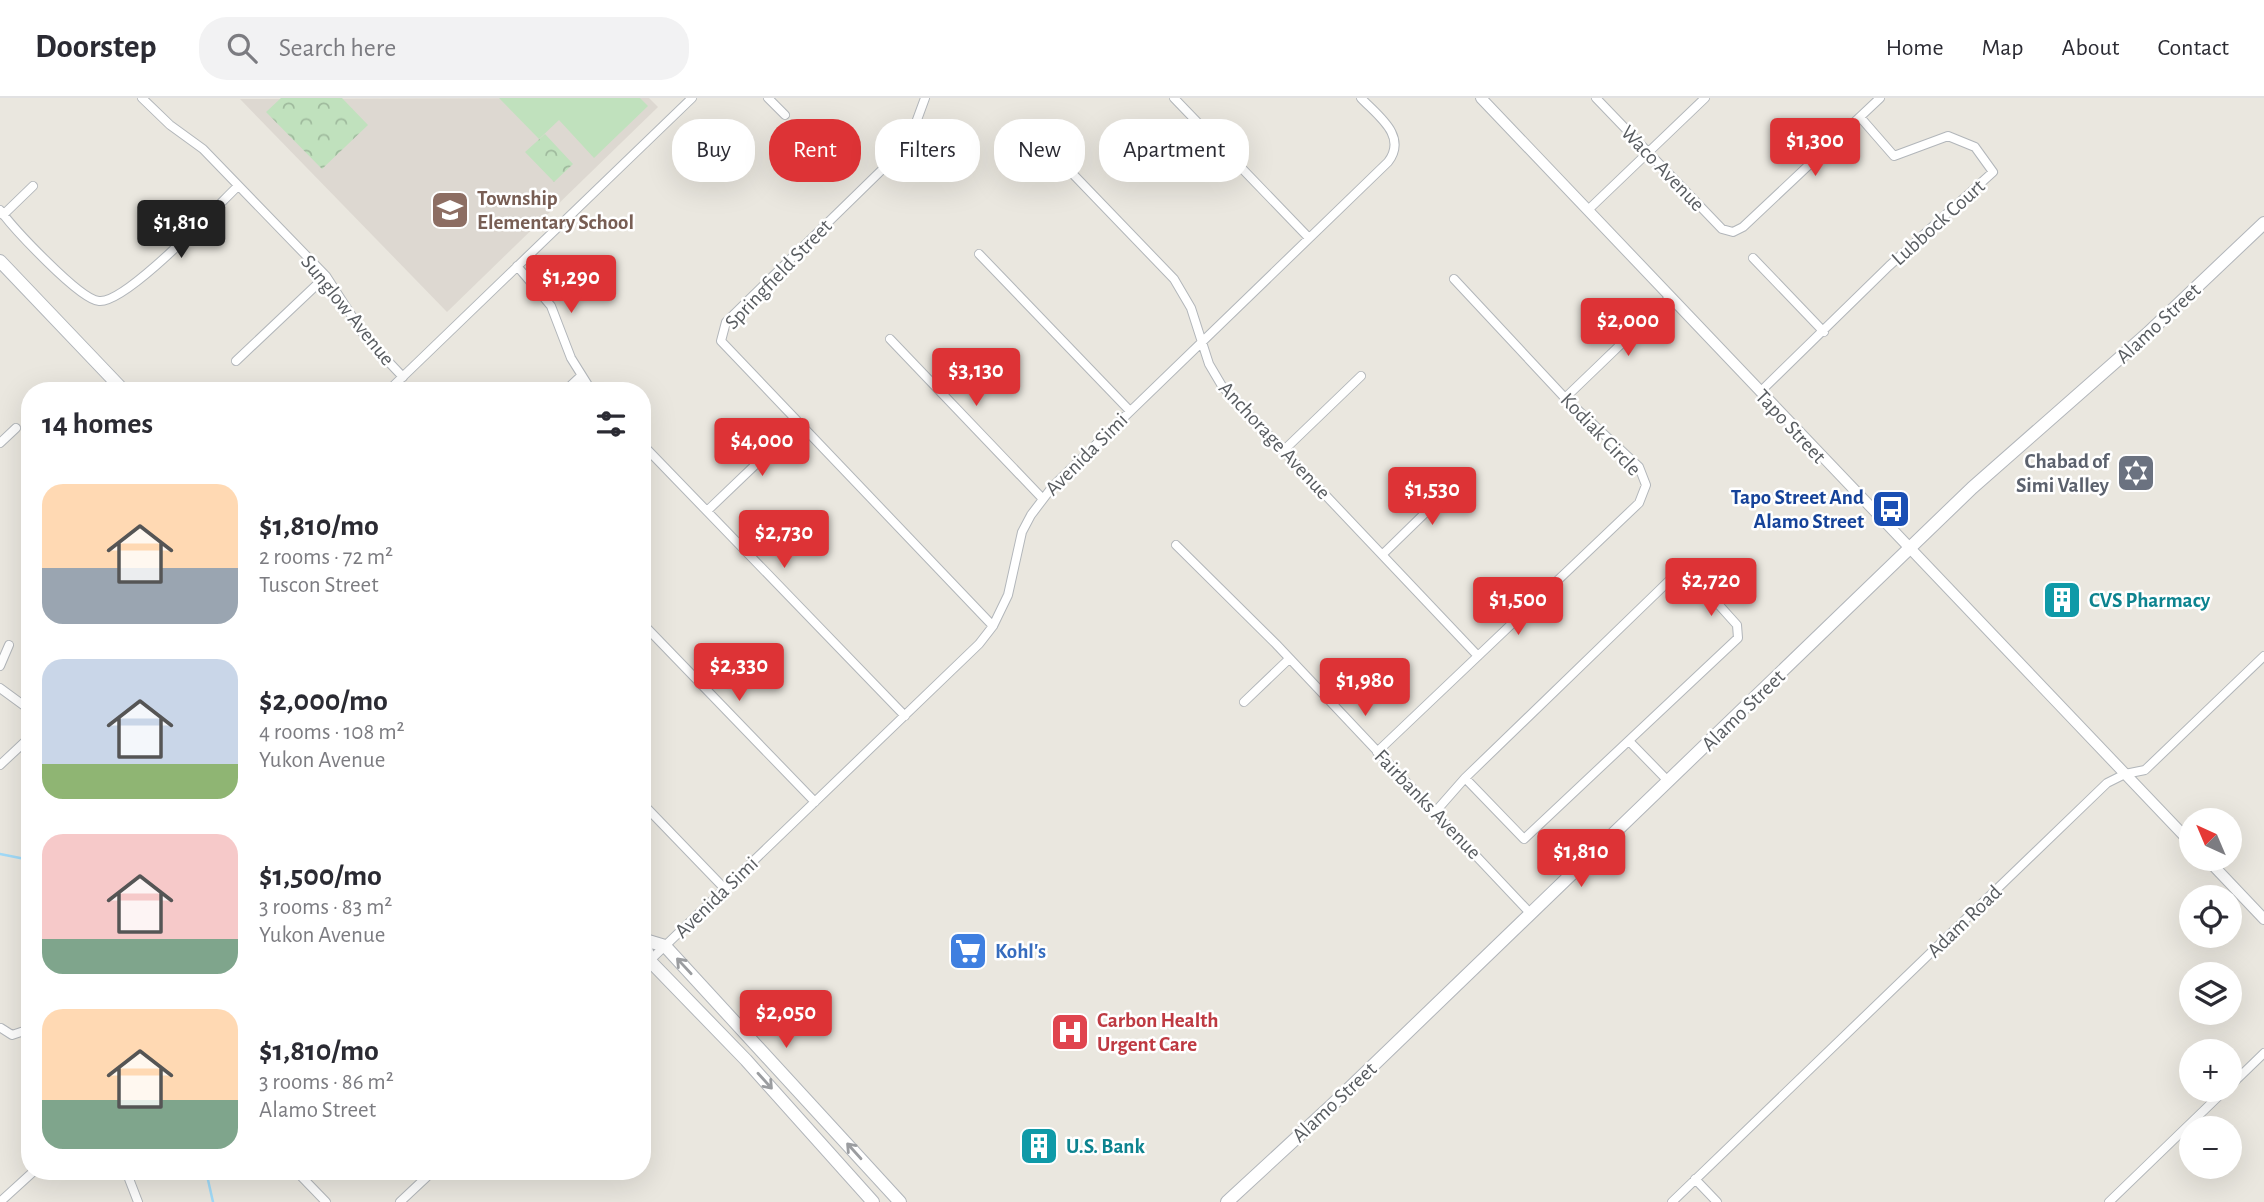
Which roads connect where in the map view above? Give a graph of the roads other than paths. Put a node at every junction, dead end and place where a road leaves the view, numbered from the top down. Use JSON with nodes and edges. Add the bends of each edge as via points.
{"nodes":[{"id":1,"x":142,"y":98,"type":"edge"},
{"id":2,"x":692,"y":98,"type":"edge"},
{"id":3,"x":768,"y":98,"type":"edge"},
{"id":4,"x":925,"y":98,"type":"edge"},
{"id":5,"x":1174,"y":98,"type":"edge"},
{"id":6,"x":1361,"y":98,"type":"edge"},
{"id":7,"x":1481,"y":98,"type":"edge"},
{"id":8,"x":1595,"y":98,"type":"edge"},
{"id":9,"x":1705,"y":98,"type":"edge"},
{"id":10,"x":1880,"y":98,"type":"edge"},
{"id":11,"x":785,"y":116,"type":"dead end"},
{"id":12,"x":1860,"y":117,"type":"junction"},
{"id":13,"x":1648,"y":153,"type":"junction"},
{"id":14,"x":1081,"y":182,"type":"edge"},
{"id":15,"x":33,"y":186,"type":"dead end"},
{"id":16,"x":238,"y":186,"type":"junction"},
{"id":17,"x":1588,"y":210,"type":"junction"},
{"id":18,"x":2,"y":212,"type":"edge"},
{"id":19,"x":2264,"y":223,"type":"edge"},
{"id":20,"x":1309,"y":238,"type":"junction"},
{"id":21,"x":979,"y":254,"type":"dead end"},
{"id":22,"x":1753,"y":258,"type":"dead end"},
{"id":23,"x":0,"y":261,"type":"edge"},
{"id":24,"x":517,"y":267,"type":"junction"},
{"id":25,"x":326,"y":276,"type":"junction"},
{"id":26,"x":1454,"y":279,"type":"dead end"},
{"id":27,"x":1670,"y":297,"type":"junction"},
{"id":28,"x":1824,"y":332,"type":"junction"},
{"id":29,"x":890,"y":339,"type":"dead end"},
{"id":30,"x":1201,"y":342,"type":"junction"},
{"id":31,"x":236,"y":361,"type":"dead end"},
{"id":32,"x":580,"y":376,"type":"junction"},
{"id":33,"x":1361,"y":376,"type":"dead end"},
{"id":34,"x":403,"y":377,"type":"junction"},
{"id":35,"x":115,"y":382,"type":"edge"},
{"id":36,"x":398,"y":382,"type":"edge"},
{"id":37,"x":574,"y":382,"type":"edge"},
{"id":38,"x":585,"y":382,"type":"edge"},
{"id":39,"x":1760,"y":393,"type":"junction"},
{"id":40,"x":1565,"y":398,"type":"junction"},
{"id":41,"x":1130,"y":411,"type":"junction"},
{"id":42,"x":797,"y":424,"type":"junction"},
{"id":43,"x":16,"y":428,"type":"dead end"},
{"id":44,"x":0,"y":443,"type":"edge"},
{"id":45,"x":1283,"y":451,"type":"junction"},
{"id":46,"x":651,"y":453,"type":"edge"},
{"id":47,"x":1460,"y":479,"type":"dead end"},
{"id":48,"x":1042,"y":498,"type":"junction"},
{"id":49,"x":707,"y":511,"type":"junction"},
{"id":50,"x":1176,"y":545,"type":"dead end"},
{"id":51,"x":1909,"y":549,"type":"junction"},
{"id":52,"x":1383,"y":554,"type":"junction"},
{"id":53,"x":993,"y":626,"type":"junction"},
{"id":54,"x":651,"y":632,"type":"edge"},
{"id":55,"x":9,"y":645,"type":"dead end"},
{"id":56,"x":1478,"y":656,"type":"junction"},
{"id":57,"x":2264,"y":656,"type":"edge"},
{"id":58,"x":1289,"y":659,"type":"junction"},
{"id":59,"x":0,"y":666,"type":"edge"},
{"id":60,"x":0,"y":688,"type":"edge"},
{"id":61,"x":1244,"y":702,"type":"dead end"},
{"id":62,"x":21,"y":703,"type":"edge"},
{"id":63,"x":905,"y":716,"type":"junction"},
{"id":64,"x":1629,"y":741,"type":"junction"},
{"id":65,"x":21,"y":745,"type":"edge"},
{"id":66,"x":1377,"y":752,"type":"junction"},
{"id":67,"x":0,"y":765,"type":"edge"},
{"id":68,"x":2125,"y":774,"type":"junction"},
{"id":69,"x":1465,"y":778,"type":"junction"},
{"id":70,"x":1668,"y":781,"type":"junction"},
{"id":71,"x":815,"y":802,"type":"junction"},
{"id":72,"x":1436,"y":811,"type":"junction"},
{"id":73,"x":651,"y":812,"type":"edge"},
{"id":74,"x":2179,"y":830,"type":"edge"},
{"id":75,"x":2219,"y":872,"type":"edge"},
{"id":76,"x":725,"y":889,"type":"junction"},
{"id":77,"x":1531,"y":914,"type":"junction"},
{"id":78,"x":2264,"y":919,"type":"edge"},
{"id":79,"x":651,"y":942,"type":"edge"},
{"id":80,"x":665,"y":946,"type":"junction"},
{"id":81,"x":651,"y":960,"type":"edge"},
{"id":82,"x":651,"y":970,"type":"edge"},
{"id":83,"x":1,"y":1028,"type":"edge"},
{"id":84,"x":21,"y":1032,"type":"edge"},
{"id":85,"x":2264,"y":1053,"type":"edge"},
{"id":86,"x":2242,"y":1074,"type":"edge"},
{"id":87,"x":2213,"y":1102,"type":"edge"},
{"id":88,"x":24,"y":1180,"type":"edge"},
{"id":89,"x":129,"y":1180,"type":"edge"},
{"id":90,"x":305,"y":1180,"type":"edge"},
{"id":91,"x":423,"y":1180,"type":"edge"},
{"id":92,"x":1695,"y":1180,"type":"junction"},
{"id":93,"x":0,"y":1202,"type":"edge"},
{"id":94,"x":138,"y":1202,"type":"edge"},
{"id":95,"x":327,"y":1202,"type":"edge"},
{"id":96,"x":400,"y":1202,"type":"edge"},
{"id":97,"x":873,"y":1202,"type":"edge"},
{"id":98,"x":900,"y":1202,"type":"edge"},
{"id":99,"x":1227,"y":1202,"type":"edge"},
{"id":100,"x":1672,"y":1202,"type":"edge"},
{"id":101,"x":1717,"y":1202,"type":"edge"},
{"id":102,"x":2109,"y":1202,"type":"edge"}],
"edges":[{"from":1,"to":16,"type":"street","name":"Sunglow Avenue","via":[[203,149]]},
{"from":2,"to":24,"type":"street"},
{"from":3,"to":11,"type":"street"},
{"from":4,"to":42,"type":"street","name":"Springfield Street","via":[[914,128],[894,158],[723,327],[724,346]]},
{"from":5,"to":20,"type":"street"},
{"from":6,"to":20,"type":"street","name":"Avenida Simi","via":[[1389,126],[1396,146],[1388,162]]},
{"from":7,"to":17,"type":"street","name":"Tapo Street"},
{"from":8,"to":13,"type":"street","name":"Waco Avenue"},
{"from":9,"to":13,"type":"street"},
{"from":10,"to":12,"type":"street"},
{"from":12,"to":13,"type":"street","name":"Waco Avenue","via":[[1743,228],[1733,232],[1722,229]]},
{"from":12,"to":28,"type":"street","name":"Lubbock Court","via":[[1894,156],[1948,136],[1975,148],[1993,172]]},
{"from":13,"to":17,"type":"street"},
{"from":14,"to":30,"type":"street","name":"Anchorage Avenue","via":[[1174,279],[1191,308]]},
{"from":15,"to":18,"type":"street"},
{"from":16,"to":18,"type":"street","via":[[146,274],[121,295],[104,301],[90,298],[60,273]]},
{"from":16,"to":25,"type":"street","name":"Sunglow Avenue"},
{"from":17,"to":27,"type":"street","name":"Tapo Street"},
{"from":19,"to":51,"type":"main road","name":"Alamo Street"},
{"from":20,"to":30,"type":"street","name":"Avenida Simi"},
{"from":21,"to":41,"type":"street"},
{"from":22,"to":28,"type":"street"},
{"from":23,"to":35,"type":"main road"},
{"from":24,"to":32,"type":"street","via":[[551,306]]},
{"from":24,"to":34,"type":"street"},
{"from":25,"to":31,"type":"street"},
{"from":25,"to":34,"type":"street","name":"Sunglow Avenue","via":[[366,338]]},
{"from":26,"to":40,"type":"street","name":"Kodiak Circle"},
{"from":27,"to":39,"type":"street","name":"Tapo Street"},
{"from":27,"to":40,"type":"street"},
{"from":28,"to":39,"type":"street","name":"Lubbock Court"},
{"from":29,"to":48,"type":"street"},
{"from":30,"to":41,"type":"street","name":"Avenida Simi"},
{"from":30,"to":45,"type":"street","name":"Anchorage Avenue","via":[[1222,386]]},
{"from":32,"to":37,"type":"street"},
{"from":32,"to":38,"type":"street"},
{"from":33,"to":45,"type":"street"},
{"from":34,"to":36,"type":"street"},
{"from":39,"to":51,"type":"street","name":"Tapo Street"},
{"from":40,"to":56,"type":"street","name":"Kodiak Circle","via":[[1639,467],[1646,485],[1639,503]]},
{"from":41,"to":48,"type":"street","name":"Avenida Simi"},
{"from":42,"to":49,"type":"street"},
{"from":42,"to":53,"type":"street","name":"Springfield Street"},
{"from":43,"to":44,"type":"street"},
{"from":45,"to":52,"type":"street","name":"Anchorage Avenue"},
{"from":46,"to":49,"type":"street"},
{"from":47,"to":52,"type":"street"},
{"from":48,"to":53,"type":"street","name":"Avenida Simi","via":[[1023,532],[1008,595]]},
{"from":49,"to":63,"type":"street"},
{"from":50,"to":58,"type":"street","name":"Fairbanks Avenue"},
{"from":51,"to":68,"type":"street","name":"Tapo Street"},
{"from":51,"to":70,"type":"main road","name":"Alamo Street"},
{"from":52,"to":56,"type":"street","name":"Anchorage Avenue"},
{"from":53,"to":63,"type":"street","name":"Avenida Simi"},
{"from":54,"to":71,"type":"street"},
{"from":55,"to":59,"type":"street"},
{"from":56,"to":66,"type":"street"},
{"from":57,"to":68,"type":"street","name":"Adam Road","via":[[2145,770]]},
{"from":58,"to":61,"type":"street"},
{"from":58,"to":66,"type":"street","name":"Fairbanks Avenue"},
{"from":60,"to":62,"type":"street"},
{"from":63,"to":71,"type":"street","name":"Avenida Simi"},
{"from":64,"to":69,"type":"street","via":[[1524,839]]},
{"from":64,"to":69,"type":"street","via":[[1738,639],[1737,625],[1692,575],[1683,571]]},
{"from":64,"to":70,"type":"street"},
{"from":65,"to":67,"type":"street"},
{"from":66,"to":72,"type":"street","name":"Fairbanks Avenue"},
{"from":68,"to":74,"type":"street","name":"Tapo Street"},
{"from":68,"to":92,"type":"street","name":"Adam Road","via":[[2107,783]]},
{"from":69,"to":72,"type":"street"},
{"from":70,"to":77,"type":"main road","name":"Alamo Street"},
{"from":71,"to":76,"type":"street","name":"Avenida Simi"},
{"from":72,"to":77,"type":"street","name":"Fairbanks Avenue"},
{"from":73,"to":76,"type":"street"},
{"from":75,"to":78,"type":"street"},
{"from":76,"to":80,"type":"street","name":"Avenida Simi"},
{"from":77,"to":99,"type":"main road","name":"Alamo Street"},
{"from":79,"to":80,"type":"main road"},
{"from":80,"to":81,"type":"street","name":"Avenida Simi"},
{"from":98,"to":80,"type":"main road","one_way":true},
{"from":82,"to":97,"type":"main road","one_way":true,"via":[[746,1060]]},
{"from":83,"to":84,"type":"street","via":[[12,1035]]},
{"from":85,"to":86,"type":"street"},
{"from":87,"to":102,"type":"street"},
{"from":88,"to":93,"type":"street"},
{"from":89,"to":94,"type":"street"},
{"from":90,"to":95,"type":"street"},
{"from":91,"to":96,"type":"street"},
{"from":92,"to":100,"type":"street","name":"Adam Road"},
{"from":92,"to":101,"type":"street"}]}
